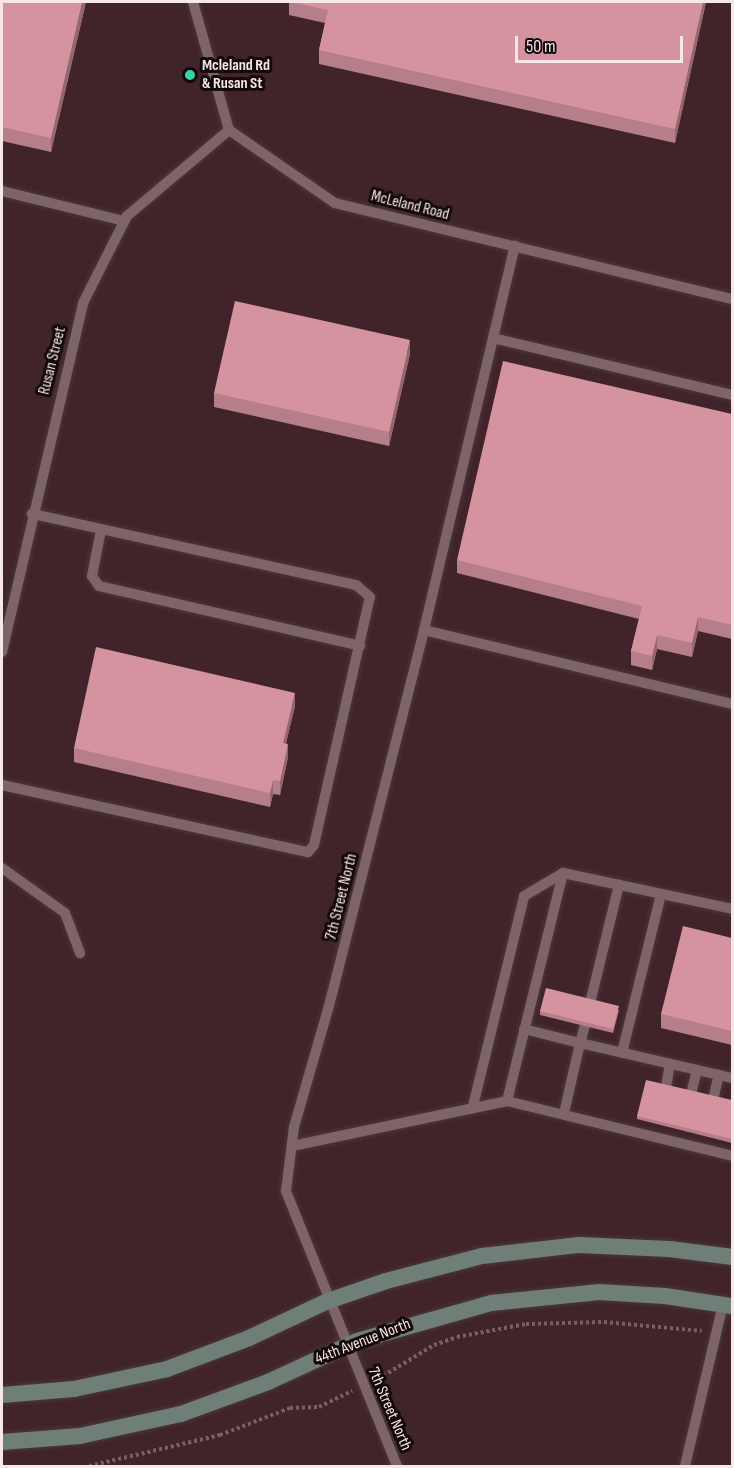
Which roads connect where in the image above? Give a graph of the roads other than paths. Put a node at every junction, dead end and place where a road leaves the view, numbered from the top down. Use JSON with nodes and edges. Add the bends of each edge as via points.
{"nodes":[{"id":1,"x":192,"y":2,"type":"edge"},
{"id":2,"x":230,"y":130,"type":"junction"},
{"id":3,"x":2,"y":191,"type":"edge"},
{"id":4,"x":124,"y":221,"type":"junction"},
{"id":5,"x":515,"y":246,"type":"junction"},
{"id":6,"x":732,"y":299,"type":"edge"},
{"id":7,"x":493,"y":338,"type":"junction"},
{"id":8,"x":732,"y":395,"type":"edge"},
{"id":9,"x":32,"y":514,"type":"junction"},
{"id":10,"x":101,"y":530,"type":"junction"},
{"id":11,"x":424,"y":630,"type":"junction"},
{"id":12,"x":360,"y":646,"type":"junction"},
{"id":13,"x":2,"y":652,"type":"edge"},
{"id":14,"x":732,"y":704,"type":"edge"},
{"id":15,"x":2,"y":785,"type":"edge"},
{"id":16,"x":2,"y":868,"type":"edge"},
{"id":17,"x":563,"y":873,"type":"junction"},
{"id":18,"x":619,"y":885,"type":"junction"},
{"id":19,"x":661,"y":894,"type":"junction"},
{"id":20,"x":732,"y":909,"type":"edge"},
{"id":21,"x":80,"y":953,"type":"dead end"},
{"id":22,"x":590,"y":1003,"type":"edge"},
{"id":23,"x":585,"y":1026,"type":"edge"},
{"id":24,"x":524,"y":1029,"type":"junction"},
{"id":25,"x":580,"y":1043,"type":"junction"},
{"id":26,"x":622,"y":1053,"type":"junction"},
{"id":27,"x":670,"y":1064,"type":"junction"},
{"id":28,"x":697,"y":1070,"type":"junction"},
{"id":29,"x":719,"y":1075,"type":"junction"},
{"id":30,"x":732,"y":1078,"type":"edge"},
{"id":31,"x":666,"y":1088,"type":"edge"},
{"id":32,"x":691,"y":1094,"type":"edge"},
{"id":33,"x":713,"y":1100,"type":"edge"},
{"id":34,"x":507,"y":1101,"type":"junction"},
{"id":35,"x":473,"y":1106,"type":"junction"},
{"id":36,"x":564,"y":1113,"type":"junction"},
{"id":37,"x":657,"y":1124,"type":"edge"},
{"id":38,"x":682,"y":1130,"type":"edge"},
{"id":39,"x":654,"y":1136,"type":"junction"},
{"id":40,"x":704,"y":1136,"type":"edge"},
{"id":41,"x":728,"y":1142,"type":"edge"},
{"id":42,"x":679,"y":1143,"type":"junction"},
{"id":43,"x":292,"y":1146,"type":"junction"},
{"id":44,"x":701,"y":1149,"type":"junction"},
{"id":45,"x":729,"y":1156,"type":"edge"},
{"id":46,"x":732,"y":1257,"type":"edge"},
{"id":47,"x":328,"y":1301,"type":"junction"},
{"id":48,"x":728,"y":1305,"type":"edge"},
{"id":49,"x":346,"y":1345,"type":"junction"},
{"id":50,"x":2,"y":1395,"type":"edge"},
{"id":51,"x":2,"y":1442,"type":"edge"},
{"id":52,"x":397,"y":1467,"type":"edge"},
{"id":53,"x":685,"y":1467,"type":"edge"}],
"edges":[{"from":1,"to":2,"type":"lane"},
{"from":2,"to":4,"type":"lane","name":"Rusan Street"},
{"from":2,"to":5,"type":"lane","name":"McLeland Road","via":[[335,203]]},
{"from":3,"to":4,"type":"lane"},
{"from":4,"to":9,"type":"lane","name":"Rusan Street","via":[[83,303]]},
{"from":5,"to":6,"type":"lane","name":"McLeland Road"},
{"from":5,"to":7,"type":"lane","name":"7th Street North"},
{"from":7,"to":8,"type":"lane"},
{"from":7,"to":11,"type":"lane","name":"7th Street North"},
{"from":9,"to":10,"type":"lane"},
{"from":9,"to":13,"type":"lane","name":"Rusan Street"},
{"from":10,"to":12,"type":"lane","via":[[92,576],[99,586]]},
{"from":10,"to":12,"type":"lane","via":[[356,585],[370,597]]},
{"from":11,"to":14,"type":"lane"},
{"from":11,"to":43,"type":"lane","name":"7th Street North"},
{"from":12,"to":15,"type":"lane","via":[[314,844],[308,852]]},
{"from":16,"to":21,"type":"lane","via":[[65,913]]},
{"from":17,"to":18,"type":"lane"},
{"from":17,"to":24,"type":"lane"},
{"from":17,"to":35,"type":"lane","via":[[524,896]]},
{"from":18,"to":19,"type":"lane"},
{"from":18,"to":22,"type":"lane"},
{"from":19,"to":20,"type":"lane"},
{"from":19,"to":26,"type":"lane"},
{"from":23,"to":25,"type":"lane"},
{"from":24,"to":25,"type":"lane"},
{"from":24,"to":34,"type":"lane"},
{"from":25,"to":26,"type":"lane"},
{"from":25,"to":36,"type":"lane"},
{"from":26,"to":27,"type":"lane"},
{"from":27,"to":28,"type":"lane"},
{"from":27,"to":31,"type":"lane"},
{"from":28,"to":29,"type":"lane"},
{"from":28,"to":32,"type":"lane"},
{"from":29,"to":30,"type":"lane"},
{"from":29,"to":33,"type":"lane"},
{"from":34,"to":35,"type":"lane"},
{"from":34,"to":36,"type":"lane"},
{"from":35,"to":43,"type":"lane"},
{"from":36,"to":39,"type":"lane"},
{"from":37,"to":39,"type":"lane"},
{"from":38,"to":42,"type":"lane"},
{"from":39,"to":42,"type":"lane"},
{"from":40,"to":44,"type":"lane"},
{"from":41,"to":45,"type":"lane"},
{"from":42,"to":44,"type":"lane"},
{"from":43,"to":47,"type":"lane","name":"7th Street North","via":[[286,1191]]},
{"from":44,"to":45,"type":"lane"},
{"from":46,"to":47,"type":"main road","via":[[627,1245],[528,1249],[432,1268]]},
{"from":47,"to":49,"type":"lane","name":"7th Street North"},
{"from":47,"to":50,"type":"main road","via":[[249,1338],[167,1369],[74,1389]]},
{"from":48,"to":49,"type":"main road","name":"44th Avenue North","via":[[625,1293],[533,1296],[444,1313]]},
{"from":48,"to":53,"type":"lane","via":[[716,1334]]},
{"from":49,"to":51,"type":"main road","name":"44th Avenue North","via":[[268,1382],[181,1414],[80,1436]]},
{"from":49,"to":52,"type":"lane","name":"7th Street North"}]}
